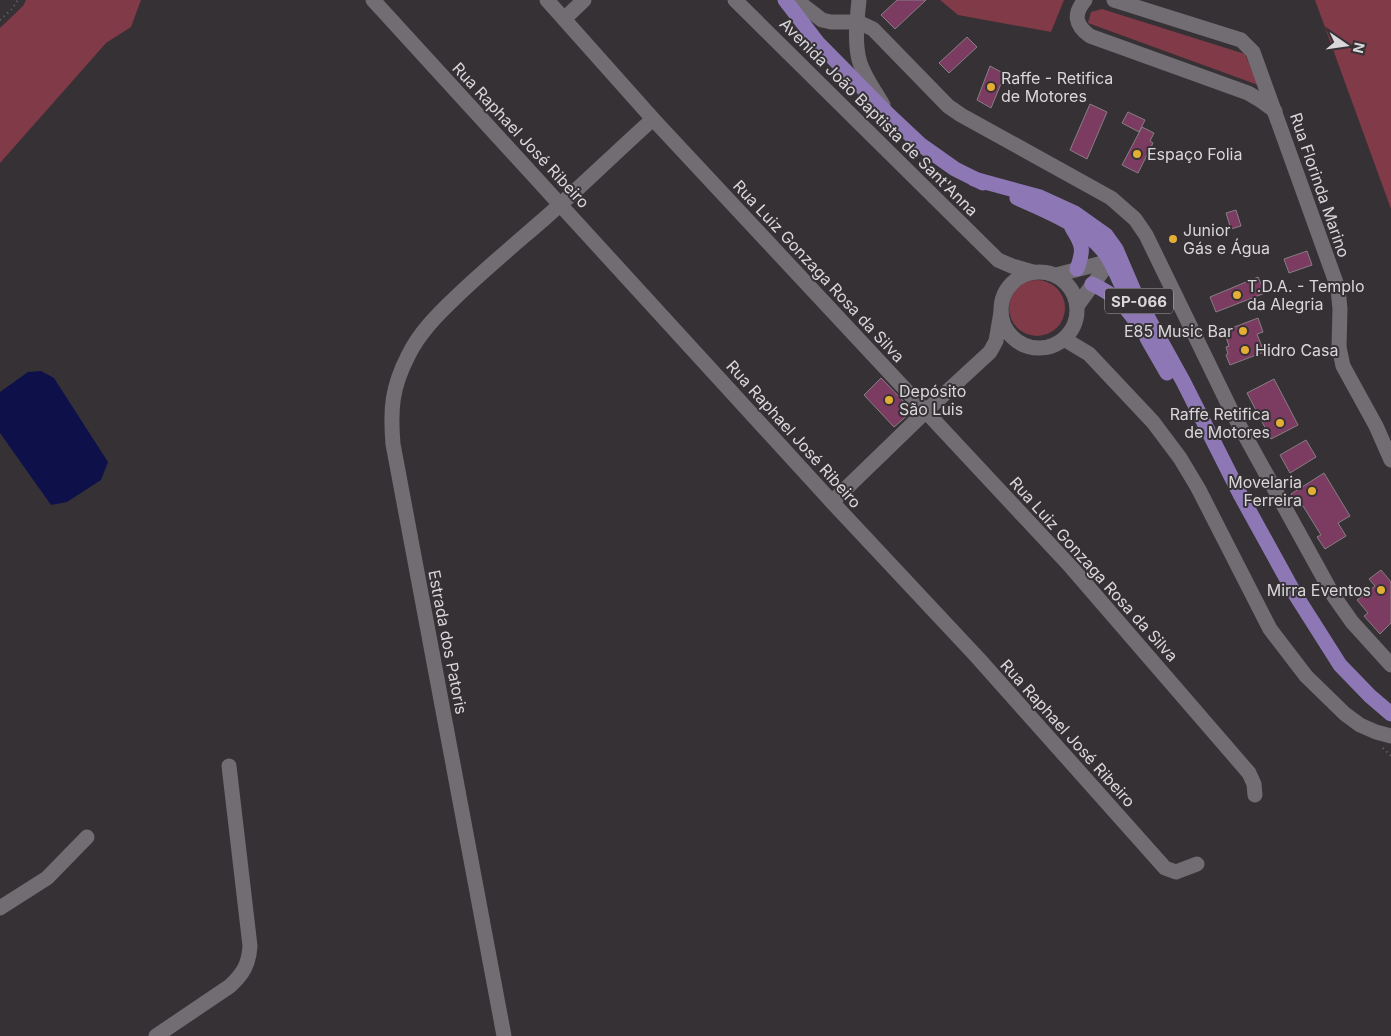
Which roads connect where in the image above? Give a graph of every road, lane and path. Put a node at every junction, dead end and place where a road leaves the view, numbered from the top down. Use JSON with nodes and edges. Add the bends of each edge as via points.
{"nodes":[{"id":1,"x":18,"y":0,"type":"edge"},
{"id":2,"x":373,"y":0,"type":"edge"},
{"id":3,"x":547,"y":0,"type":"edge"},
{"id":4,"x":584,"y":0,"type":"edge"},
{"id":5,"x":735,"y":0,"type":"edge"},
{"id":6,"x":785,"y":0,"type":"edge"},
{"id":7,"x":796,"y":0,"type":"edge"},
{"id":8,"x":859,"y":0,"type":"edge"},
{"id":9,"x":1085,"y":0,"type":"edge"},
{"id":10,"x":1114,"y":0,"type":"edge"},
{"id":11,"x":564,"y":19,"type":"junction"},
{"id":12,"x":0,"y":20,"type":"edge"},
{"id":13,"x":858,"y":22,"type":"junction"},
{"id":14,"x":1275,"y":111,"type":"junction"},
{"id":15,"x":889,"y":115,"type":"junction"},
{"id":16,"x":652,"y":119,"type":"junction"},
{"id":17,"x":974,"y":179,"type":"junction"},
{"id":18,"x":561,"y":204,"type":"junction"},
{"id":19,"x":1067,"y":221,"type":"junction"},
{"id":20,"x":1106,"y":235,"type":"junction"},
{"id":21,"x":998,"y":260,"type":"junction"},
{"id":22,"x":1110,"y":261,"type":"junction"},
{"id":23,"x":1077,"y":269,"type":"junction"},
{"id":24,"x":1033,"y":272,"type":"junction"},
{"id":25,"x":1056,"y":275,"type":"junction"},
{"id":26,"x":1092,"y":284,"type":"junction"},
{"id":27,"x":1137,"y":298,"type":"junction"},
{"id":28,"x":1001,"y":307,"type":"junction"},
{"id":29,"x":1077,"y":312,"type":"junction"},
{"id":30,"x":1064,"y":340,"type":"junction"},
{"id":31,"x":1148,"y":340,"type":"junction"},
{"id":32,"x":1029,"y":347,"type":"junction"},
{"id":33,"x":990,"y":352,"type":"junction"},
{"id":34,"x":1089,"y":354,"type":"junction"},
{"id":35,"x":926,"y":411,"type":"junction"},
{"id":36,"x":1383,"y":426,"type":"edge"},
{"id":37,"x":1391,"y":460,"type":"edge"},
{"id":38,"x":1241,"y":496,"type":"junction"},
{"id":39,"x":832,"y":502,"type":"junction"},
{"id":40,"x":1391,"y":665,"type":"edge"},
{"id":41,"x":1391,"y":714,"type":"edge"},
{"id":42,"x":1391,"y":736,"type":"edge"},
{"id":43,"x":229,"y":766,"type":"dead end"},
{"id":44,"x":1255,"y":795,"type":"dead end"},
{"id":45,"x":87,"y":837,"type":"dead end"},
{"id":46,"x":1197,"y":864,"type":"dead end"},
{"id":47,"x":0,"y":908,"type":"edge"},
{"id":48,"x":156,"y":1036,"type":"edge"},
{"id":49,"x":504,"y":1036,"type":"edge"}],
"edges":[{"from":1,"to":12,"type":"path"},
{"from":2,"to":18,"type":"street","name":"Rua Raphael José Ribeiro"},
{"from":3,"to":11,"type":"street","name":"Rua Luiz Gonzaga Rosa da Silva"},
{"from":4,"to":11,"type":"street"},
{"from":5,"to":21,"type":"street","name":"Avenida João Baptista de Sant'Anna"},
{"from":6,"to":15,"type":"main road","number":"SP-066","via":[[818,43]]},
{"from":7,"to":13,"type":"street","via":[[822,20]]},
{"from":8,"to":13,"type":"street"},
{"from":9,"to":14,"type":"street","via":[[1078,9],[1078,23],[1090,36],[1248,93]]},
{"from":10,"to":14,"type":"street","name":"Rua Florinda Marino","via":[[1241,40],[1253,52]]},
{"from":11,"to":16,"type":"street","name":"Rua Luiz Gonzaga Rosa da Silva"},
{"from":13,"to":15,"type":"street","via":[[860,62]]},
{"from":13,"to":40,"type":"street","via":[[879,34],[948,106],[1111,198],[1135,219],[1146,235],[1232,412],[1332,595]]},
{"from":14,"to":36,"type":"street","name":"Rua Florinda Marino","via":[[1338,288],[1339,347],[1343,366]]},
{"from":15,"to":17,"type":"main road","number":"SP-066","via":[[938,158]]},
{"from":16,"to":18,"type":"street","name":"Estrada dos Patoris"},
{"from":16,"to":35,"type":"street","name":"Rua Luiz Gonzaga Rosa da Silva"},
{"from":17,"to":19,"type":"main road","number":"SP-066"},
{"from":17,"to":20,"type":"main road","number":"SP-066","via":[[1040,197],[1075,213]]},
{"from":18,"to":39,"type":"street","name":"Rua Raphael José Ribeiro"},
{"from":18,"to":49,"type":"street","name":"Estrada dos Patoris","via":[[474,280],[423,332],[408,355],[392,397],[393,444]]},
{"from":19,"to":22,"type":"main road","number":"SP-066","via":[[1091,239]]},
{"from":19,"to":23,"type":"main road","via":[[1082,246]]},
{"from":20,"to":22,"type":"main road"},
{"from":20,"to":27,"type":"main road","number":"SP-066"},
{"from":21,"to":24,"type":"street","name":"Avenida João Baptista de Sant'Anna"},
{"from":21,"to":28,"type":"street"},
{"from":22,"to":23,"type":"street"},
{"from":22,"to":26,"type":"street"},
{"from":22,"to":27,"type":"main road"},
{"from":22,"to":31,"type":"main road","number":"SP-066"},
{"from":23,"to":25,"type":"street"},
{"from":24,"to":25,"type":"street"},
{"from":24,"to":28,"type":"street","via":[[1013,281],[1006,290]]},
{"from":25,"to":29,"type":"street","via":[[1074,293]]},
{"from":26,"to":29,"type":"street"},
{"from":26,"to":31,"type":"main road","via":[[1124,305]]},
{"from":27,"to":38,"type":"main road","number":"SP-066"},
{"from":28,"to":32,"type":"street","via":[[1003,324],[1009,335]]},
{"from":28,"to":33,"type":"street","via":[[996,341]]},
{"from":29,"to":30,"type":"street","via":[[1072,330]]},
{"from":29,"to":34,"type":"street"},
{"from":30,"to":32,"type":"street","via":[[1042,349]]},
{"from":30,"to":34,"type":"street"},
{"from":31,"to":38,"type":"main road","number":"SP-066"},
{"from":32,"to":33,"type":"street"},
{"from":33,"to":35,"type":"street"},
{"from":34,"to":42,"type":"street","via":[[1153,422],[1180,458],[1270,629],[1288,654],[1346,714],[1360,725]]},
{"from":35,"to":39,"type":"street"},
{"from":35,"to":44,"type":"street","name":"Rua Luiz Gonzaga Rosa da Silva","via":[[1071,567],[1249,773]]},
{"from":36,"to":37,"type":"street","name":"Rua Florinda Marino"},
{"from":38,"to":41,"type":"main road","number":"SP-066","via":[[1295,594],[1340,665]]},
{"from":39,"to":46,"type":"street","name":"Rua Raphael José Ribeiro","via":[[978,658],[1165,868],[1176,872]]},
{"from":43,"to":48,"type":"street","via":[[249,957],[240,977],[230,986]]},
{"from":45,"to":47,"type":"street","via":[[47,878]]}]}
